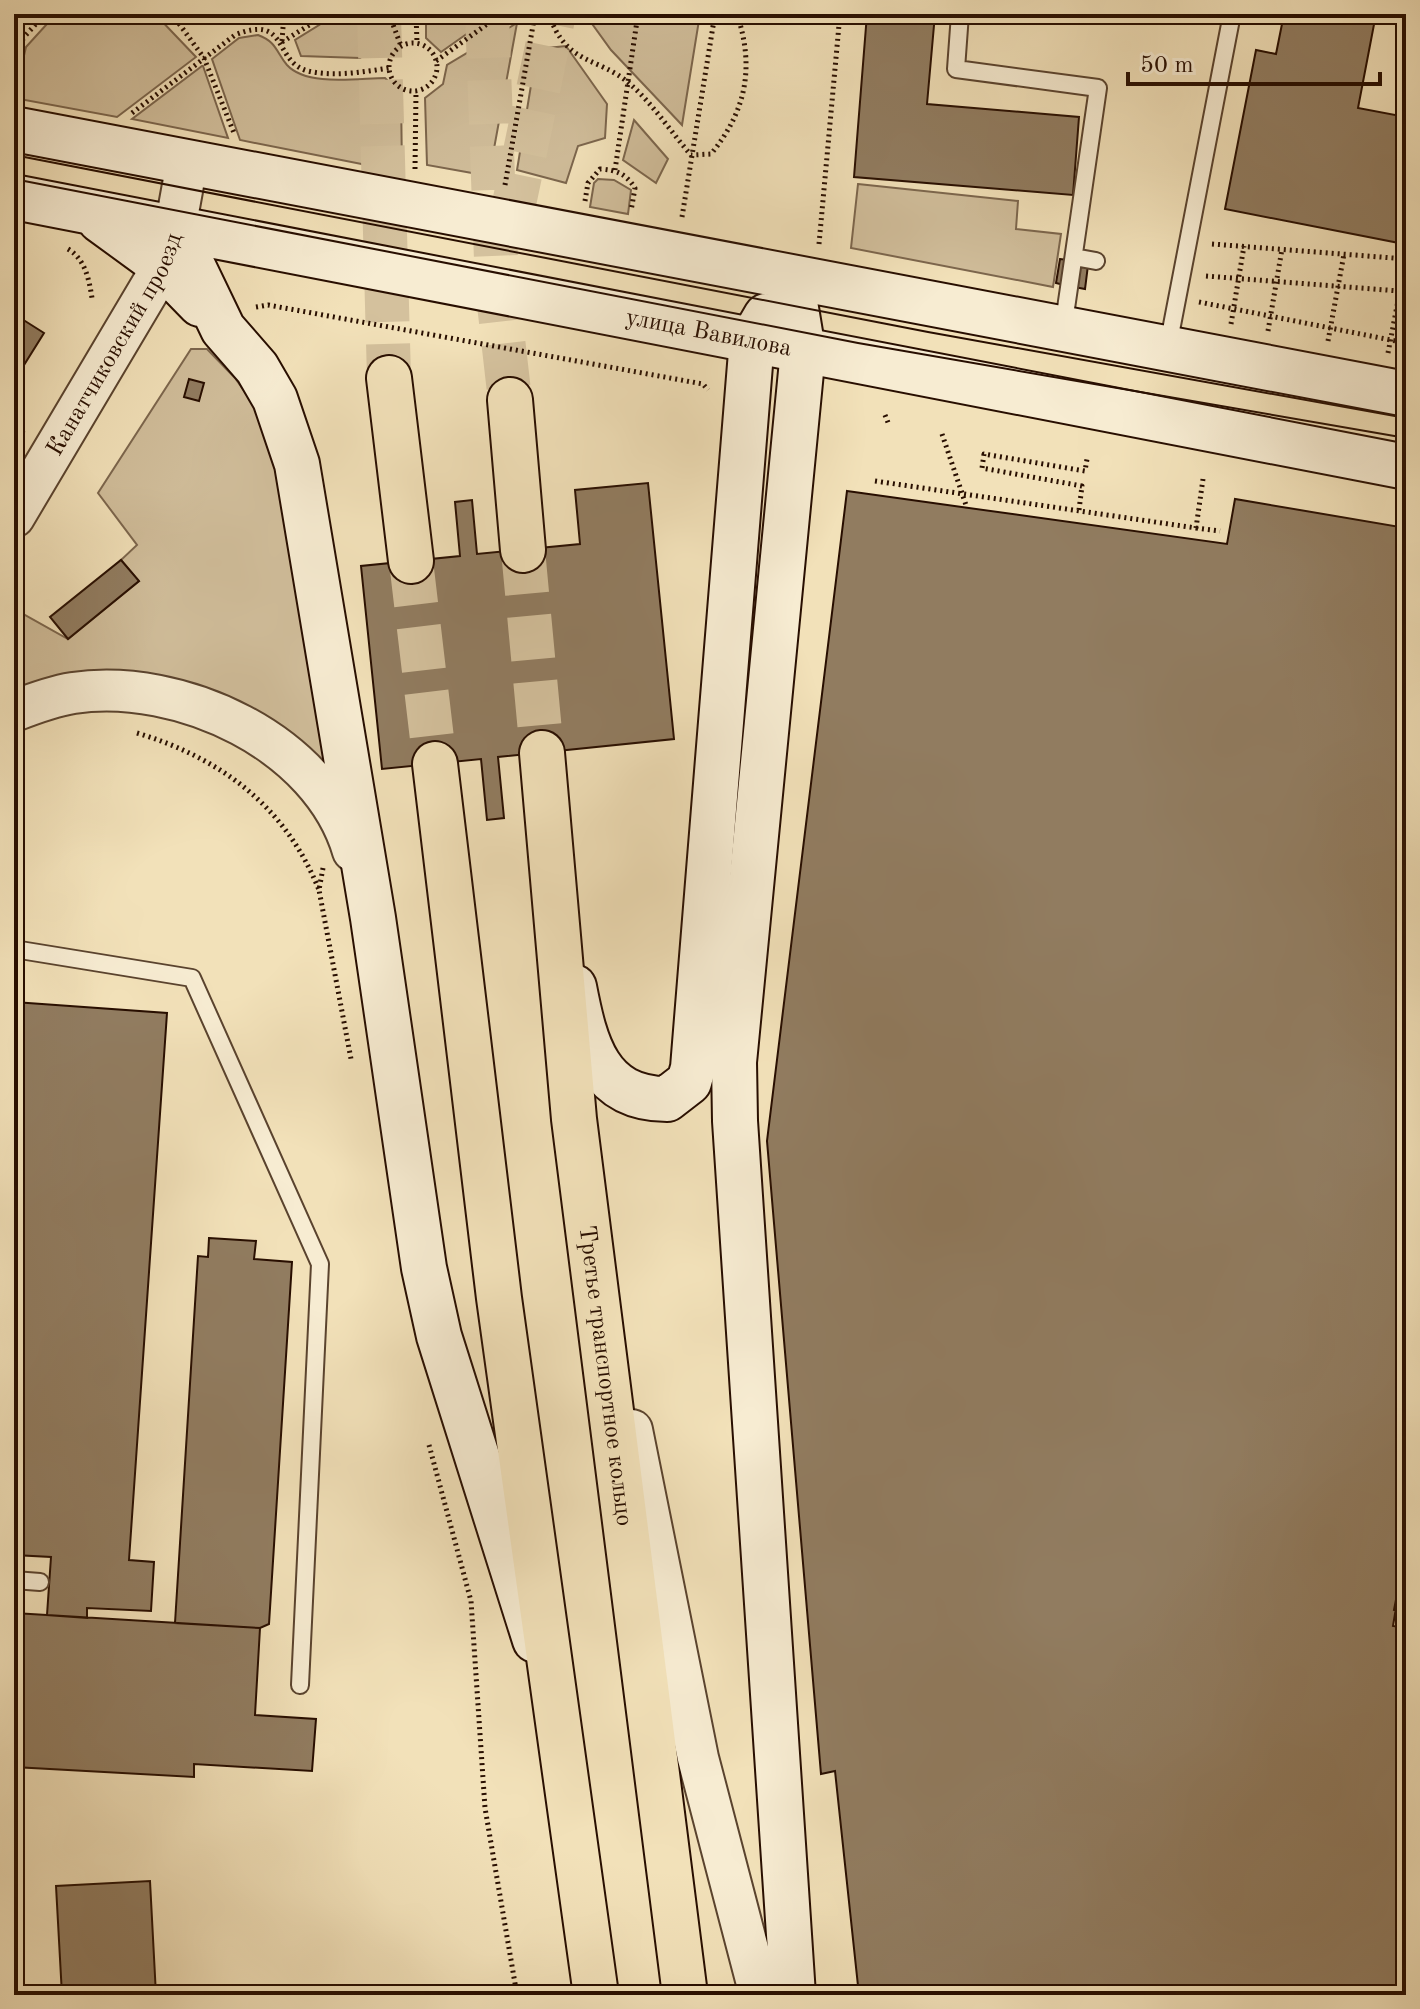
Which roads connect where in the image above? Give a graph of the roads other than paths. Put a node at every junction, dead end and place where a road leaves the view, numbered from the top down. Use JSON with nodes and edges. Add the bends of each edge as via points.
{"nodes":[{"id":1,"x":960,"y":14,"type":"edge"},
{"id":2,"x":1232,"y":14,"type":"edge"},
{"id":3,"x":14,"y":129,"type":"edge"},
{"id":4,"x":187,"y":163,"type":"junction"},
{"id":5,"x":14,"y":197,"type":"edge"},
{"id":6,"x":72,"y":209,"type":"junction"},
{"id":7,"x":169,"y":248,"type":"junction"},
{"id":8,"x":1074,"y":257,"type":"junction"},
{"id":9,"x":1096,"y":261,"type":"dead end"},
{"id":10,"x":804,"y":267,"type":"junction"},
{"id":11,"x":131,"y":322,"type":"junction"},
{"id":12,"x":1063,"y":329,"type":"junction"},
{"id":13,"x":752,"y":340,"type":"junction"},
{"id":14,"x":1167,"y":349,"type":"junction"},
{"id":15,"x":803,"y":351,"type":"junction"},
{"id":16,"x":1397,"y":376,"type":"edge"},
{"id":17,"x":389,"y":378,"type":"tunnel mouth"},
{"id":18,"x":510,"y":400,"type":"tunnel mouth"},
{"id":19,"x":1406,"y":467,"type":"edge"},
{"id":20,"x":14,"y":517,"type":"edge"},
{"id":21,"x":523,"y":550,"type":"tunnel mouth"},
{"id":22,"x":411,"y":561,"type":"tunnel mouth"},
{"id":23,"x":14,"y":711,"type":"edge"},
{"id":24,"x":542,"y":753,"type":"tunnel mouth"},
{"id":25,"x":435,"y":764,"type":"tunnel mouth"},
{"id":26,"x":553,"y":875,"type":"junction"},
{"id":27,"x":373,"y":918,"type":"junction"},
{"id":28,"x":14,"y":949,"type":"edge"},
{"id":29,"x":584,"y":1195,"type":"junction"},
{"id":30,"x":14,"y":1580,"type":"edge"},
{"id":31,"x":40,"y":1582,"type":"dead end"},
{"id":32,"x":300,"y":1685,"type":"dead end"},
{"id":33,"x":558,"y":1714,"type":"junction"},
{"id":34,"x":596,"y":1995,"type":"edge"},
{"id":35,"x":685,"y":1995,"type":"edge"},
{"id":36,"x":760,"y":1995,"type":"edge"},
{"id":37,"x":793,"y":1995,"type":"edge"}],
"edges":[{"from":1,"to":8,"type":"lane","via":[[956,69],[1098,88]]},
{"from":2,"to":14,"type":"lane"},
{"from":3,"to":4,"type":"main road"},
{"from":4,"to":7,"type":"street","name":"Канатчиковский проезд"},
{"from":4,"to":10,"type":"main road"},
{"from":5,"to":6,"type":"main road","name":"улица Вавилова"},
{"from":6,"to":7,"type":"main road","name":"улица Вавилова"},
{"from":6,"to":11,"type":"street","via":[[100,226],[113,246],[126,279]]},
{"from":7,"to":11,"type":"street","name":"Канатчиковский проезд"},
{"from":7,"to":13,"type":"main road","name":"улица Вавилова"},
{"from":7,"to":27,"type":"main road","via":[[237,318],[275,399],[297,464]]},
{"from":8,"to":9,"type":"lane"},
{"from":8,"to":12,"type":"lane"},
{"from":10,"to":12,"type":"main road"},
{"from":10,"to":13,"type":"main road"},
{"from":10,"to":15,"type":"main road"},
{"from":11,"to":20,"type":"street","name":"Канатчиковский проезд"},
{"from":12,"to":14,"type":"main road"},
{"from":13,"to":15,"type":"main road","name":"улица Вавилова"},
{"from":13,"to":26,"type":"main road","via":[[693,1068],[680,1092],[667,1099],[634,1095],[603,1072],[580,1015]]},
{"from":14,"to":16,"type":"main road"},
{"from":15,"to":19,"type":"main road","name":"улица Вавилова"},
{"from":15,"to":37,"type":"main road","via":[[734,1062]]},
{"from":17,"to":22,"type":"main road"},
{"from":18,"to":21,"type":"main road"},
{"from":23,"to":27,"type":"street","via":[[72,693],[133,693],[217,713],[261,738],[297,765],[334,806]]},
{"from":24,"to":26,"type":"main road","name":"Третье транспортное кольцо"},
{"from":25,"to":33,"type":"main road","via":[[499,1298]]},
{"from":26,"to":29,"type":"main road","name":"Третье транспортное кольцо"},
{"from":27,"to":33,"type":"main road","via":[[424,1268],[439,1336]]},
{"from":28,"to":32,"type":"lane","via":[[192,978],[320,1264]]},
{"from":29,"to":35,"type":"main road","name":"Третье транспортное кольцо"},
{"from":29,"to":36,"type":"street","via":[[698,1758]]},
{"from":30,"to":31,"type":"lane"},
{"from":33,"to":34,"type":"main road"}]}
